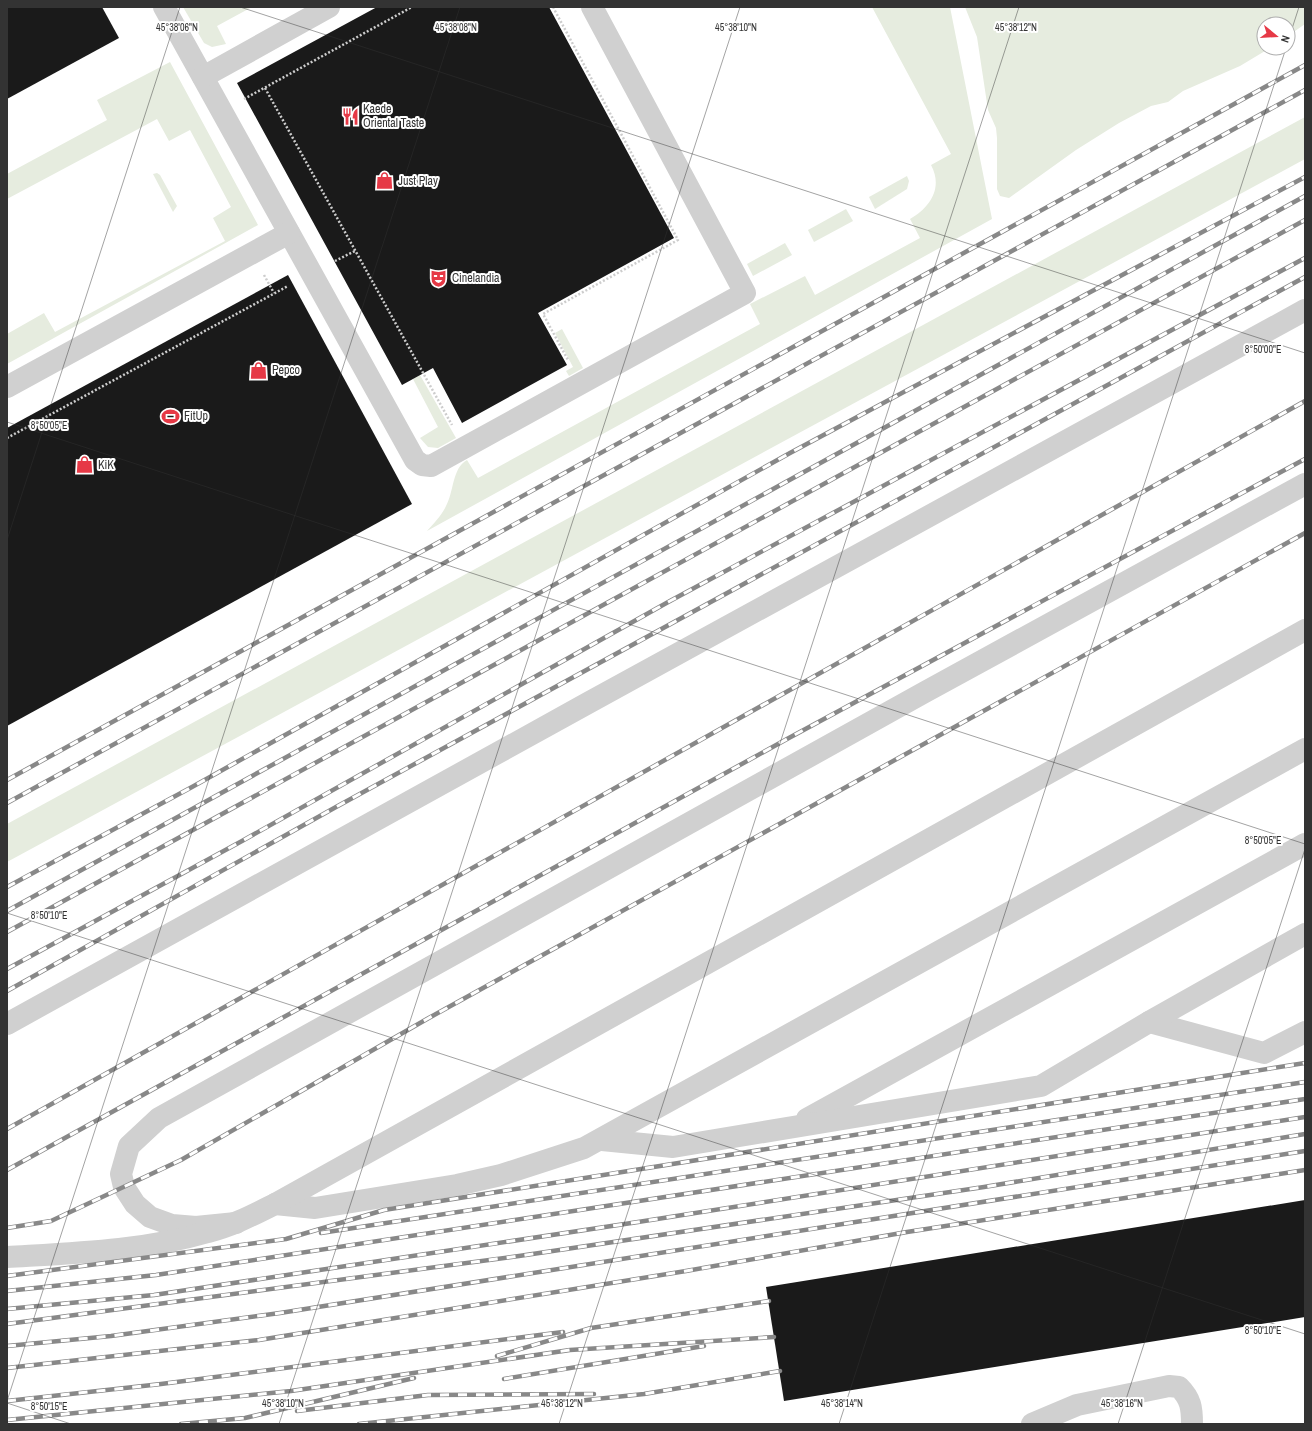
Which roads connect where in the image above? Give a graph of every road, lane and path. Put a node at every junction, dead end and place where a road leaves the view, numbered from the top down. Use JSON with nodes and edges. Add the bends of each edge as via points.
{"nodes":[{"id":1,"x":164,"y":7,"type":"edge"},
{"id":2,"x":329,"y":7,"type":"edge"},
{"id":3,"x":412,"y":7,"type":"edge"},
{"id":4,"x":552,"y":7,"type":"edge"},
{"id":5,"x":592,"y":7,"type":"edge"},
{"id":6,"x":203,"y":77,"type":"junction"},
{"id":7,"x":265,"y":88,"type":"junction"},
{"id":8,"x":246,"y":98,"type":"dead end"},
{"id":9,"x":289,"y":233,"type":"junction"},
{"id":10,"x":355,"y":251,"type":"junction"},
{"id":11,"x":334,"y":262,"type":"dead end"},
{"id":12,"x":293,"y":284,"type":"dead end"},
{"id":13,"x":270,"y":285,"type":"dead end"},
{"id":14,"x":274,"y":293,"type":"junction"},
{"id":15,"x":1305,"y":310,"type":"edge"},
{"id":16,"x":571,"y":366,"type":"dead end"},
{"id":17,"x":7,"y":387,"type":"edge"},
{"id":18,"x":455,"y":430,"type":"dead end"},
{"id":19,"x":7,"y":438,"type":"edge"},
{"id":20,"x":1305,"y":484,"type":"edge"},
{"id":21,"x":1305,"y":630,"type":"edge"},
{"id":22,"x":1305,"y":749,"type":"edge"},
{"id":23,"x":1305,"y":844,"type":"edge"},
{"id":24,"x":1305,"y":934,"type":"edge"},
{"id":25,"x":1149,"y":1022,"type":"junction"},
{"id":26,"x":7,"y":1024,"type":"edge"},
{"id":27,"x":1305,"y":1032,"type":"edge"},
{"id":28,"x":793,"y":1127,"type":"junction"},
{"id":29,"x":602,"y":1140,"type":"junction"},
{"id":30,"x":276,"y":1204,"type":"junction"},
{"id":31,"x":236,"y":1223,"type":"junction"},
{"id":32,"x":7,"y":1257,"type":"edge"},
{"id":33,"x":1032,"y":1424,"type":"edge"},
{"id":34,"x":1192,"y":1424,"type":"edge"}],
"edges":[{"from":1,"to":6,"type":"lane"},
{"from":2,"to":6,"type":"lane"},
{"from":3,"to":7,"type":"path"},
{"from":4,"to":16,"type":"path","via":[[678,240],[543,314]]},
{"from":5,"to":9,"type":"lane","via":[[745,293],[442,461],[431,466],[422,465],[415,460]]},
{"from":6,"to":9,"type":"lane"},
{"from":7,"to":8,"type":"path"},
{"from":7,"to":10,"type":"path"},
{"from":9,"to":17,"type":"lane"},
{"from":10,"to":11,"type":"path"},
{"from":10,"to":18,"type":"path"},
{"from":12,"to":14,"type":"path"},
{"from":13,"to":14,"type":"path"},
{"from":14,"to":19,"type":"path"},
{"from":15,"to":26,"type":"lane"},
{"from":20,"to":31,"type":"lane","via":[[158,1118],[129,1146],[121,1174],[124,1187],[135,1204],[150,1217],[172,1224],[196,1226]]},
{"from":21,"to":30,"type":"lane"},
{"from":22,"to":29,"type":"lane"},
{"from":23,"to":28,"type":"lane"},
{"from":24,"to":25,"type":"lane"},
{"from":25,"to":27,"type":"lane","via":[[1264,1052]]},
{"from":25,"to":28,"type":"lane","via":[[1041,1086]]},
{"from":28,"to":29,"type":"lane","via":[[673,1147]]},
{"from":29,"to":30,"type":"lane","via":[[564,1156],[457,1185],[315,1208]]},
{"from":30,"to":31,"type":"lane"},
{"from":31,"to":32,"type":"lane","via":[[167,1242],[104,1251]]},
{"from":33,"to":34,"type":"lane","via":[[1077,1405],[1169,1386],[1179,1387],[1188,1396],[1192,1407]]}]}
